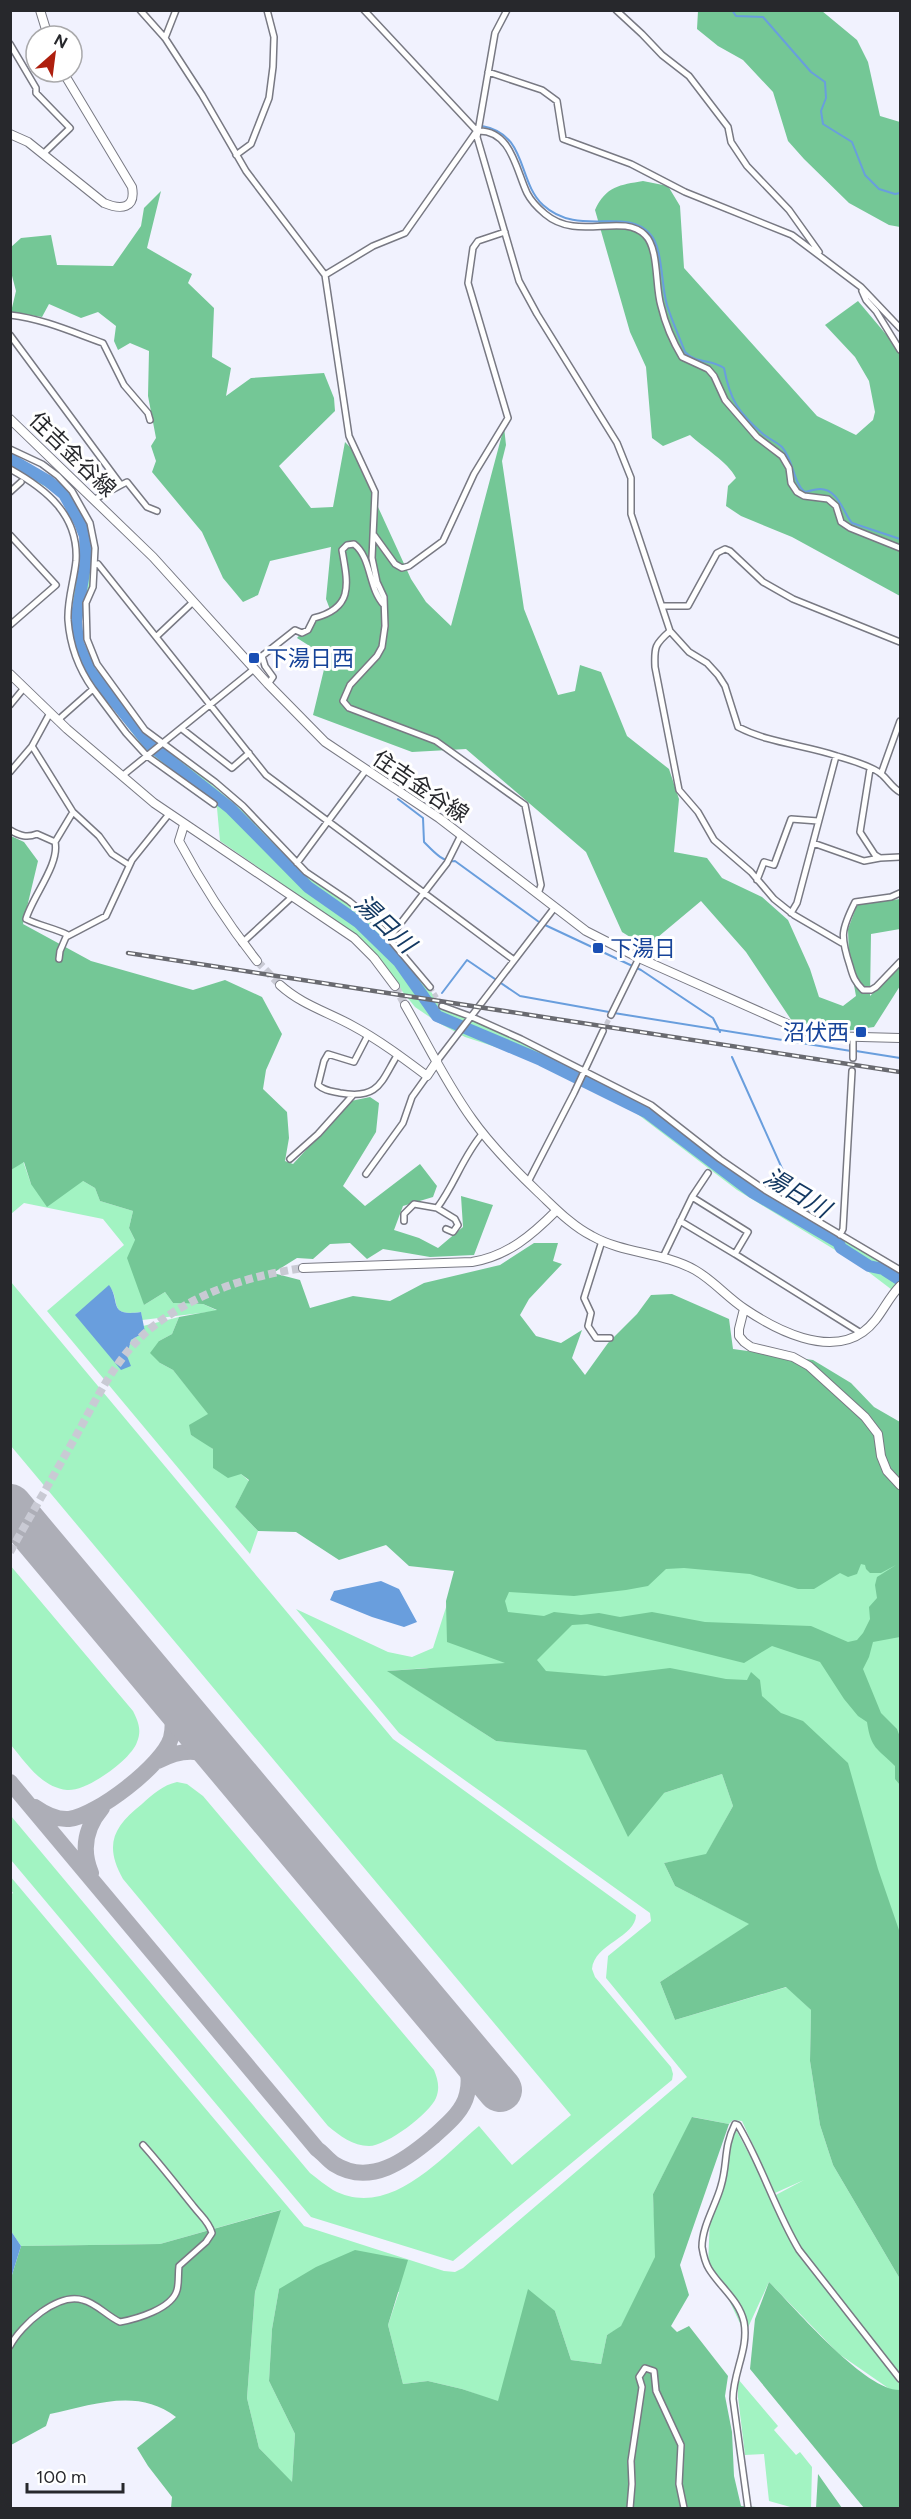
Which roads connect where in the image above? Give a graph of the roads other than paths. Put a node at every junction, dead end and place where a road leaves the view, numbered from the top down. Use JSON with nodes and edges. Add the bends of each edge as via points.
{"nodes":[{"id":1,"x":140,"y":10,"type":"edge"},
{"id":2,"x":176,"y":10,"type":"edge"},
{"id":3,"x":267,"y":10,"type":"edge"},
{"id":4,"x":364,"y":10,"type":"edge"},
{"id":5,"x":507,"y":10,"type":"edge"},
{"id":6,"x":615,"y":10,"type":"edge"},
{"id":7,"x":165,"y":38,"type":"junction"},
{"id":8,"x":10,"y":44,"type":"edge"},
{"id":9,"x":488,"y":72,"type":"junction"},
{"id":10,"x":70,"y":84,"type":"edge"},
{"id":11,"x":477,"y":131,"type":"junction"},
{"id":12,"x":10,"y":134,"type":"edge"},
{"id":13,"x":43,"y":154,"type":"junction"},
{"id":14,"x":236,"y":155,"type":"junction"},
{"id":15,"x":505,"y":232,"type":"junction"},
{"id":16,"x":822,"y":256,"type":"junction"},
{"id":17,"x":325,"y":275,"type":"junction"},
{"id":18,"x":861,"y":287,"type":"junction"},
{"id":19,"x":10,"y":315,"type":"edge"},
{"id":20,"x":900,"y":328,"type":"edge"},
{"id":21,"x":10,"y":335,"type":"edge"},
{"id":22,"x":900,"y":350,"type":"edge"},
{"id":23,"x":10,"y":419,"type":"edge"},
{"id":24,"x":150,"y":420,"type":"dead end"},
{"id":25,"x":10,"y":449,"type":"edge"},
{"id":26,"x":10,"y":469,"type":"edge"},
{"id":27,"x":21,"y":482,"type":"dead end"},
{"id":28,"x":121,"y":485,"type":"junction"},
{"id":29,"x":10,"y":492,"type":"edge"},
{"id":30,"x":95,"y":499,"type":"junction"},
{"id":31,"x":157,"y":511,"type":"dead end"},
{"id":32,"x":10,"y":535,"type":"edge"},
{"id":33,"x":374,"y":535,"type":"junction"},
{"id":34,"x":900,"y":548,"type":"edge"},
{"id":35,"x":98,"y":564,"type":"dead end"},
{"id":36,"x":193,"y":602,"type":"junction"},
{"id":37,"x":385,"y":605,"type":"junction"},
{"id":38,"x":662,"y":606,"type":"junction"},
{"id":39,"x":10,"y":626,"type":"edge"},
{"id":40,"x":670,"y":631,"type":"junction"},
{"id":41,"x":157,"y":636,"type":"junction"},
{"id":42,"x":900,"y":642,"type":"edge"},
{"id":43,"x":254,"y":669,"type":"junction"},
{"id":44,"x":10,"y":674,"type":"edge"},
{"id":45,"x":268,"y":684,"type":"junction"},
{"id":46,"x":24,"y":688,"type":"junction"},
{"id":47,"x":93,"y":689,"type":"junction"},
{"id":48,"x":212,"y":704,"type":"junction"},
{"id":49,"x":10,"y":705,"type":"edge"},
{"id":50,"x":50,"y":713,"type":"junction"},
{"id":51,"x":58,"y":720,"type":"junction"},
{"id":52,"x":900,"y":722,"type":"edge"},
{"id":53,"x":182,"y":729,"type":"junction"},
{"id":54,"x":162,"y":744,"type":"junction"},
{"id":55,"x":32,"y":746,"type":"junction"},
{"id":56,"x":249,"y":753,"type":"junction"},
{"id":57,"x":147,"y":756,"type":"junction"},
{"id":58,"x":837,"y":756,"type":"junction"},
{"id":59,"x":870,"y":769,"type":"junction"},
{"id":60,"x":366,"y":770,"type":"junction"},
{"id":61,"x":10,"y":772,"type":"edge"},
{"id":62,"x":881,"y":774,"type":"junction"},
{"id":63,"x":122,"y":776,"type":"junction"},
{"id":64,"x":900,"y":792,"type":"edge"},
{"id":65,"x":214,"y":804,"type":"dead end"},
{"id":66,"x":73,"y":812,"type":"junction"},
{"id":67,"x":169,"y":814,"type":"junction"},
{"id":68,"x":818,"y":820,"type":"junction"},
{"id":69,"x":328,"y":821,"type":"junction"},
{"id":70,"x":184,"y":825,"type":"junction"},
{"id":71,"x":10,"y":830,"type":"edge"},
{"id":72,"x":461,"y":835,"type":"junction"},
{"id":73,"x":56,"y":842,"type":"junction"},
{"id":74,"x":813,"y":843,"type":"junction"},
{"id":75,"x":900,"y":857,"type":"edge"},
{"id":76,"x":880,"y":858,"type":"junction"},
{"id":77,"x":297,"y":863,"type":"junction"},
{"id":78,"x":129,"y":865,"type":"junction"},
{"id":79,"x":757,"y":880,"type":"junction"},
{"id":80,"x":424,"y":892,"type":"junction"},
{"id":81,"x":900,"y":893,"type":"edge"},
{"id":82,"x":538,"y":894,"type":"junction"},
{"id":83,"x":293,"y":896,"type":"junction"},
{"id":84,"x":555,"y":907,"type":"junction"},
{"id":85,"x":791,"y":913,"type":"junction"},
{"id":86,"x":68,"y":935,"type":"junction"},
{"id":87,"x":390,"y":937,"type":"junction"},
{"id":88,"x":242,"y":943,"type":"junction"},
{"id":89,"x":842,"y":943,"type":"junction"},
{"id":90,"x":59,"y":959,"type":"dead end"},
{"id":91,"x":514,"y":960,"type":"junction"},
{"id":92,"x":258,"y":962,"type":"tunnel mouth"},
{"id":93,"x":900,"y":962,"type":"edge"},
{"id":94,"x":636,"y":964,"type":"junction"},
{"id":95,"x":280,"y":985,"type":"tunnel mouth"},
{"id":96,"x":395,"y":986,"type":"tunnel mouth"},
{"id":97,"x":430,"y":987,"type":"tunnel mouth"},
{"id":98,"x":405,"y":1005,"type":"tunnel mouth"},
{"id":99,"x":442,"y":1006,"type":"tunnel mouth"},
{"id":100,"x":610,"y":1015,"type":"tunnel mouth"},
{"id":101,"x":472,"y":1018,"type":"junction"},
{"id":102,"x":603,"y":1031,"type":"tunnel mouth"},
{"id":103,"x":368,"y":1035,"type":"junction"},
{"id":104,"x":853,"y":1038,"type":"junction"},
{"id":105,"x":900,"y":1038,"type":"edge"},
{"id":106,"x":398,"y":1054,"type":"junction"},
{"id":107,"x":853,"y":1058,"type":"tunnel mouth"},
{"id":108,"x":437,"y":1061,"type":"junction"},
{"id":109,"x":584,"y":1070,"type":"junction"},
{"id":110,"x":852,"y":1071,"type":"tunnel mouth"},
{"id":111,"x":427,"y":1076,"type":"junction"},
{"id":112,"x":353,"y":1095,"type":"junction"},
{"id":113,"x":483,"y":1133,"type":"junction"},
{"id":114,"x":290,"y":1159,"type":"dead end"},
{"id":115,"x":708,"y":1173,"type":"dead end"},
{"id":116,"x":366,"y":1174,"type":"dead end"},
{"id":117,"x":528,"y":1182,"type":"junction"},
{"id":118,"x":692,"y":1197,"type":"junction"},
{"id":119,"x":437,"y":1208,"type":"junction"},
{"id":120,"x":557,"y":1210,"type":"junction"},
{"id":121,"x":404,"y":1221,"type":"dead end"},
{"id":122,"x":680,"y":1221,"type":"junction"},
{"id":123,"x":446,"y":1229,"type":"dead end"},
{"id":124,"x":840,"y":1235,"type":"junction"},
{"id":125,"x":602,"y":1241,"type":"junction"},
{"id":126,"x":735,"y":1254,"type":"junction"},
{"id":127,"x":663,"y":1257,"type":"junction"},
{"id":128,"x":303,"y":1268,"type":"tunnel mouth"},
{"id":129,"x":900,"y":1270,"type":"edge"},
{"id":130,"x":900,"y":1286,"type":"edge"},
{"id":131,"x":744,"y":1309,"type":"junction"},
{"id":132,"x":861,"y":1333,"type":"junction"},
{"id":133,"x":610,"y":1338,"type":"dead end"},
{"id":134,"x":900,"y":1485,"type":"edge"},
{"id":135,"x":143,"y":2145,"type":"dead end"},
{"id":136,"x":10,"y":2346,"type":"edge"},
{"id":137,"x":900,"y":2379,"type":"edge"},
{"id":138,"x":630,"y":2508,"type":"edge"},
{"id":139,"x":684,"y":2508,"type":"edge"},
{"id":140,"x":748,"y":2508,"type":"edge"}],
"edges":[{"from":1,"to":7,"type":"street"},
{"from":2,"to":7,"type":"street"},
{"from":3,"to":14,"type":"street","via":[[274,38],[269,98],[252,144]]},
{"from":4,"to":11,"type":"street"},
{"from":5,"to":9,"type":"street","via":[[495,33]]},
{"from":6,"to":16,"type":"street","via":[[689,76],[728,127],[731,142],[747,166],[789,210]]},
{"from":7,"to":14,"type":"street"},
{"from":8,"to":13,"type":"street","via":[[36,93],[70,128]]},
{"from":9,"to":11,"type":"street"},
{"from":9,"to":16,"type":"street","via":[[542,90],[557,101],[563,139],[631,164],[685,192],[792,235]]},
{"from":10,"to":13,"type":"main road","via":[[132,187],[131,201],[115,207],[104,203]]},
{"from":11,"to":15,"type":"street"},
{"from":11,"to":17,"type":"street","via":[[405,233],[373,246]]},
{"from":11,"to":34,"type":"street","via":[[496,135],[509,149],[528,195],[547,216],[580,228],[632,226],[646,235],[661,306],[682,357],[714,376],[725,400],[757,437],[782,456],[797,492],[828,499],[850,528]]},
{"from":12,"to":13,"type":"main road"},
{"from":14,"to":17,"type":"street"},
{"from":15,"to":33,"type":"street","via":[[478,241],[473,248],[468,283],[508,418],[474,474],[443,541],[402,568]]},
{"from":15,"to":38,"type":"street","via":[[519,281],[617,443],[631,478],[631,514]]},
{"from":16,"to":18,"type":"street"},
{"from":17,"to":33,"type":"street","via":[[349,436],[375,492]]},
{"from":18,"to":20,"type":"street"},
{"from":18,"to":22,"type":"street"},
{"from":19,"to":24,"type":"street","via":[[53,324],[103,343],[124,385]]},
{"from":21,"to":28,"type":"street"},
{"from":23,"to":30,"type":"main road","name":"住吉金谷線"},
{"from":25,"to":54,"type":"street","via":[[50,470],[72,490],[81,505],[95,548],[93,587],[86,603],[87,639],[97,664],[145,730]]},
{"from":26,"to":47,"type":"street","via":[[60,504],[76,540],[69,633],[74,655]]},
{"from":27,"to":29,"type":"street"},
{"from":28,"to":30,"type":"street"},
{"from":28,"to":31,"type":"street","via":[[127,482],[147,507]]},
{"from":30,"to":36,"type":"main road","name":"住吉金谷線"},
{"from":32,"to":39,"type":"street","via":[[56,585]]},
{"from":33,"to":37,"type":"street","via":[[372,558]]},
{"from":35,"to":41,"type":"street"},
{"from":36,"to":41,"type":"street"},
{"from":36,"to":43,"type":"main road","name":"住吉金谷線"},
{"from":37,"to":45,"type":"street","via":[[378,598],[362,550],[354,544],[347,545],[342,550],[345,597],[332,612],[314,618],[308,630],[296,630],[262,656],[273,677]]},
{"from":37,"to":82,"type":"street","via":[[382,647],[344,693],[343,701],[349,708],[436,741],[525,805],[541,885]]},
{"from":38,"to":40,"type":"street"},
{"from":38,"to":42,"type":"street","via":[[688,606],[717,553],[725,549],[763,582],[793,599]]},
{"from":40,"to":58,"type":"street","via":[[684,648],[718,675],[738,727],[757,736]]},
{"from":40,"to":79,"type":"street","via":[[658,641],[654,651],[679,790],[714,840]]},
{"from":41,"to":48,"type":"street"},
{"from":43,"to":45,"type":"main road","name":"住吉金谷線"},
{"from":43,"to":48,"type":"street"},
{"from":44,"to":46,"type":"main road"},
{"from":45,"to":60,"type":"main road","name":"住吉金谷線","via":[[325,742]]},
{"from":46,"to":49,"type":"street"},
{"from":46,"to":50,"type":"main road"},
{"from":47,"to":51,"type":"street"},
{"from":47,"to":57,"type":"street"},
{"from":48,"to":53,"type":"street"},
{"from":48,"to":56,"type":"street"},
{"from":50,"to":51,"type":"main road"},
{"from":50,"to":55,"type":"street"},
{"from":51,"to":63,"type":"main road"},
{"from":52,"to":62,"type":"street"},
{"from":53,"to":54,"type":"street"},
{"from":53,"to":56,"type":"street","via":[[232,768]]},
{"from":54,"to":57,"type":"street"},
{"from":54,"to":77,"type":"street","via":[[243,806]]},
{"from":55,"to":61,"type":"street"},
{"from":55,"to":66,"type":"street"},
{"from":56,"to":69,"type":"street","via":[[266,775]]},
{"from":57,"to":63,"type":"street"},
{"from":57,"to":65,"type":"street"},
{"from":58,"to":59,"type":"street"},
{"from":58,"to":68,"type":"street"},
{"from":59,"to":62,"type":"street"},
{"from":59,"to":76,"type":"street","via":[[860,832]]},
{"from":60,"to":69,"type":"street"},
{"from":60,"to":72,"type":"main road","name":"住吉金谷線"},
{"from":62,"to":64,"type":"street"},
{"from":63,"to":67,"type":"main road"},
{"from":66,"to":73,"type":"street"},
{"from":66,"to":78,"type":"street","via":[[112,854]]},
{"from":67,"to":70,"type":"main road"},
{"from":67,"to":78,"type":"street"},
{"from":68,"to":74,"type":"street"},
{"from":68,"to":79,"type":"street","via":[[791,819],[774,865],[764,862]]},
{"from":69,"to":77,"type":"street"},
{"from":69,"to":80,"type":"street"},
{"from":70,"to":83,"type":"main road"},
{"from":70,"to":88,"type":"main road","via":[[179,841],[208,894]]},
{"from":71,"to":73,"type":"street"},
{"from":72,"to":80,"type":"street"},
{"from":72,"to":82,"type":"main road","name":"住吉金谷線"},
{"from":73,"to":86,"type":"street","via":[[50,870],[30,904],[26,919]]},
{"from":74,"to":76,"type":"street","via":[[864,861]]},
{"from":74,"to":85,"type":"street"},
{"from":75,"to":76,"type":"street"},
{"from":77,"to":87,"type":"street"},
{"from":78,"to":86,"type":"street","via":[[106,916]]},
{"from":79,"to":85,"type":"street"},
{"from":80,"to":87,"type":"street"},
{"from":80,"to":91,"type":"street"},
{"from":81,"to":89,"type":"street","via":[[855,902],[845,922]]},
{"from":82,"to":84,"type":"main road","name":"住吉金谷線"},
{"from":83,"to":88,"type":"street"},
{"from":83,"to":96,"type":"main road","via":[[354,938]]},
{"from":84,"to":91,"type":"street"},
{"from":84,"to":94,"type":"main road","name":"住吉金谷線"},
{"from":85,"to":89,"type":"street"},
{"from":86,"to":90,"type":"street"},
{"from":87,"to":97,"type":"street"},
{"from":88,"to":92,"type":"main road"},
{"from":89,"to":93,"type":"street","via":[[854,982],[863,990],[871,990]]},
{"from":91,"to":101,"type":"street"},
{"from":94,"to":100,"type":"street"},
{"from":94,"to":104,"type":"main road","name":"住吉金谷線","via":[[801,1030]]},
{"from":95,"to":103,"type":"main road","via":[[296,999]]},
{"from":98,"to":108,"type":"main road"},
{"from":99,"to":101,"type":"street"},
{"from":101,"to":108,"type":"street"},
{"from":101,"to":109,"type":"street"},
{"from":102,"to":109,"type":"street"},
{"from":103,"to":106,"type":"main road"},
{"from":103,"to":112,"type":"street","via":[[354,1062],[328,1054],[318,1084],[324,1090]]},
{"from":104,"to":105,"type":"main road","name":"住吉金谷線"},
{"from":104,"to":107,"type":"street"},
{"from":106,"to":111,"type":"main road"},
{"from":106,"to":112,"type":"street","via":[[376,1089]]},
{"from":108,"to":111,"type":"main road"},
{"from":108,"to":113,"type":"main road"},
{"from":109,"to":117,"type":"street"},
{"from":109,"to":124,"type":"street","via":[[651,1105],[759,1186]]},
{"from":110,"to":124,"type":"street"},
{"from":111,"to":116,"type":"street","via":[[412,1097],[403,1123]]},
{"from":112,"to":114,"type":"street"},
{"from":113,"to":117,"type":"main road"},
{"from":113,"to":119,"type":"street"},
{"from":115,"to":118,"type":"street"},
{"from":117,"to":120,"type":"main road"},
{"from":118,"to":122,"type":"street"},
{"from":118,"to":126,"type":"street","via":[[748,1232]]},
{"from":119,"to":121,"type":"street","via":[[414,1204],[404,1214]]},
{"from":119,"to":123,"type":"street","via":[[458,1225],[453,1232]]},
{"from":120,"to":125,"type":"main road"},
{"from":120,"to":128,"type":"main road","via":[[512,1249],[486,1260]]},
{"from":122,"to":126,"type":"street"},
{"from":122,"to":127,"type":"street"},
{"from":124,"to":129,"type":"street"},
{"from":125,"to":127,"type":"main road"},
{"from":125,"to":133,"type":"street","via":[[584,1298],[591,1313],[588,1326],[596,1338]]},
{"from":126,"to":132,"type":"street"},
{"from":127,"to":131,"type":"main road","via":[[695,1270]]},
{"from":130,"to":132,"type":"main road"},
{"from":131,"to":132,"type":"main road","via":[[772,1325],[818,1341],[839,1342]]},
{"from":131,"to":134,"type":"main road","via":[[739,1329],[744,1342],[809,1366],[865,1417],[878,1434],[880,1456],[887,1471]]},
{"from":135,"to":136,"type":"street","via":[[209,2223],[212,2233],[179,2266],[177,2291],[172,2300],[147,2315],[120,2322],[92,2303],[72,2298],[45,2309]]},
{"from":137,"to":140,"type":"street","via":[[799,2250],[750,2146],[735,2124],[724,2154],[722,2185],[702,2248],[708,2268],[734,2301],[743,2321],[744,2345],[733,2399]]},
{"from":138,"to":139,"type":"street","via":[[631,2461],[642,2387],[639,2377],[645,2368],[654,2371],[656,2391],[681,2445],[679,2484]]}]}
